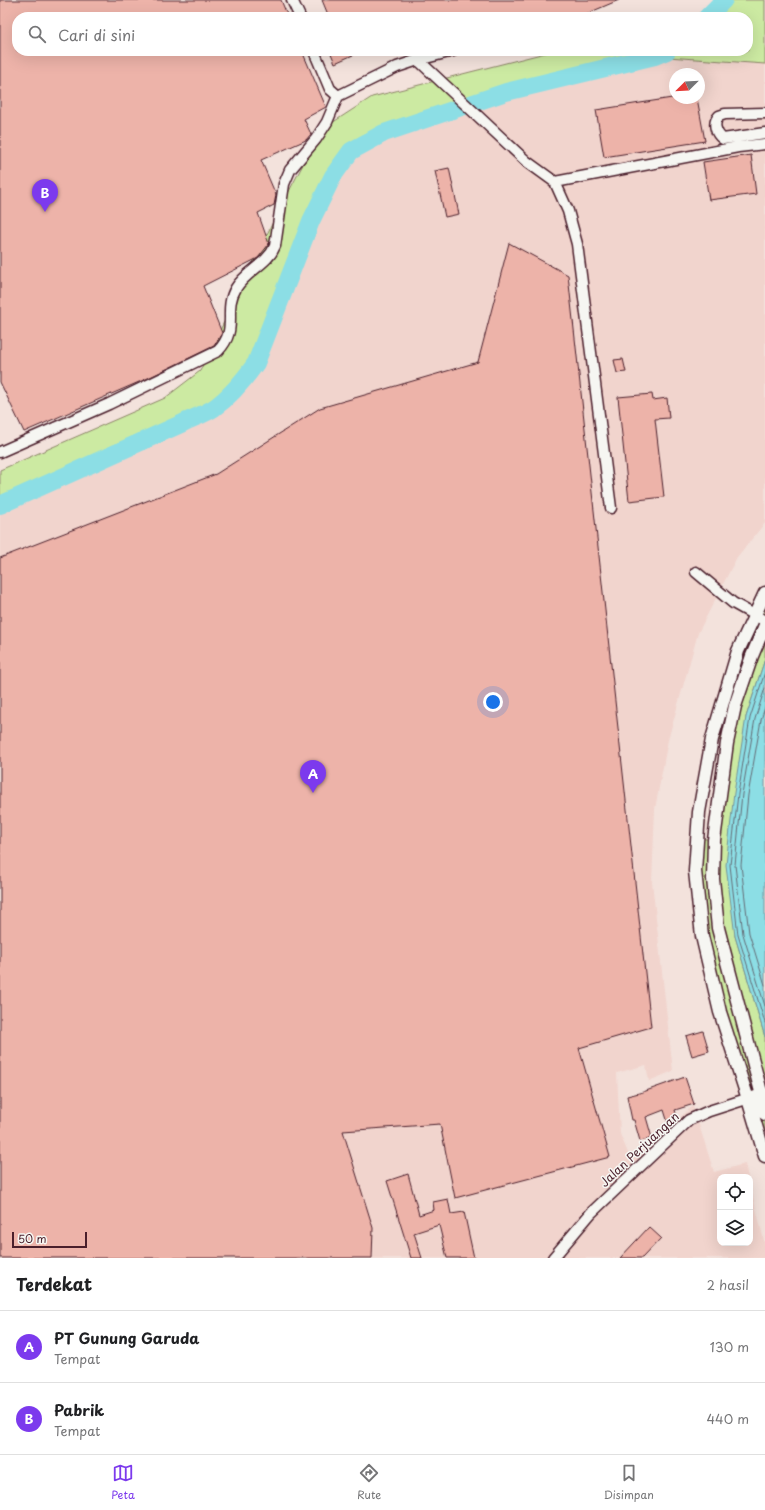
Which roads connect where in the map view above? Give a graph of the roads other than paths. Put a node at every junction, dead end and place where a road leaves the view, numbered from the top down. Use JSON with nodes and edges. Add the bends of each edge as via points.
{"nodes":[{"id":1,"x":292,"y":0,"type":"edge"},
{"id":2,"x":298,"y":12,"type":"edge"},
{"id":3,"x":316,"y":56,"type":"edge"},
{"id":4,"x":434,"y":56,"type":"edge"},
{"id":5,"x":418,"y":60,"type":"junction"},
{"id":6,"x":338,"y":96,"type":"junction"},
{"id":7,"x":765,"y":114,"type":"edge"},
{"id":8,"x":765,"y":133,"type":"edge"},
{"id":9,"x":765,"y":144,"type":"edge"},
{"id":10,"x":555,"y":182,"type":"junction"},
{"id":11,"x":0,"y":452,"type":"edge"},
{"id":12,"x":611,"y":508,"type":"dead end"},
{"id":13,"x":696,"y":572,"type":"dead end"},
{"id":14,"x":765,"y":593,"type":"edge"},
{"id":15,"x":760,"y":618,"type":"edge"},
{"id":16,"x":765,"y":625,"type":"edge"},
{"id":17,"x":712,"y":739,"type":"junction"},
{"id":18,"x":727,"y":742,"type":"junction"},
{"id":19,"x":698,"y":838,"type":"junction"},
{"id":20,"x":714,"y":840,"type":"junction"},
{"id":21,"x":763,"y":1093,"type":"edge"},
{"id":22,"x":748,"y":1099,"type":"junction"},
{"id":23,"x":765,"y":1107,"type":"edge"},
{"id":24,"x":765,"y":1114,"type":"edge"},
{"id":25,"x":765,"y":1156,"type":"edge"},
{"id":26,"x":554,"y":1258,"type":"edge"}],
"edges":[{"from":1,"to":2,"type":"street"},
{"from":3,"to":6,"type":"street","via":[[330,89]]},
{"from":4,"to":5,"type":"street"},
{"from":5,"to":6,"type":"street","via":[[397,67]]},
{"from":5,"to":10,"type":"street","via":[[494,133]]},
{"from":6,"to":11,"type":"street","via":[[327,122],[290,170],[284,184],[272,254],[245,275],[235,289],[230,306],[230,332],[226,343],[218,351],[191,365]]},
{"from":7,"to":8,"type":"street","via":[[725,114],[719,116],[716,122],[723,139]]},
{"from":9,"to":10,"type":"street"},
{"from":10,"to":12,"type":"street","via":[[568,211],[577,244]]},
{"from":13,"to":15,"type":"street","via":[[733,603]]},
{"from":14,"to":15,"type":"main road"},
{"from":15,"to":17,"type":"main road","via":[[738,651]]},
{"from":16,"to":18,"type":"main road","via":[[735,706]]},
{"from":17,"to":18,"type":"main road"},
{"from":17,"to":19,"type":"main road","via":[[699,812]]},
{"from":18,"to":20,"type":"main road"},
{"from":19,"to":20,"type":"main road"},
{"from":19,"to":22,"type":"main road","via":[[695,871],[702,936],[720,1012]]},
{"from":20,"to":21,"type":"main road","via":[[713,879],[718,928]]},
{"from":21,"to":22,"type":"street","name":"Jalan Perjuangan"},
{"from":21,"to":23,"type":"main road"},
{"from":22,"to":24,"type":"main road"},
{"from":22,"to":25,"type":"main road"},
{"from":22,"to":26,"type":"street","name":"Jalan Perjuangan","via":[[689,1120],[600,1204]]}]}
